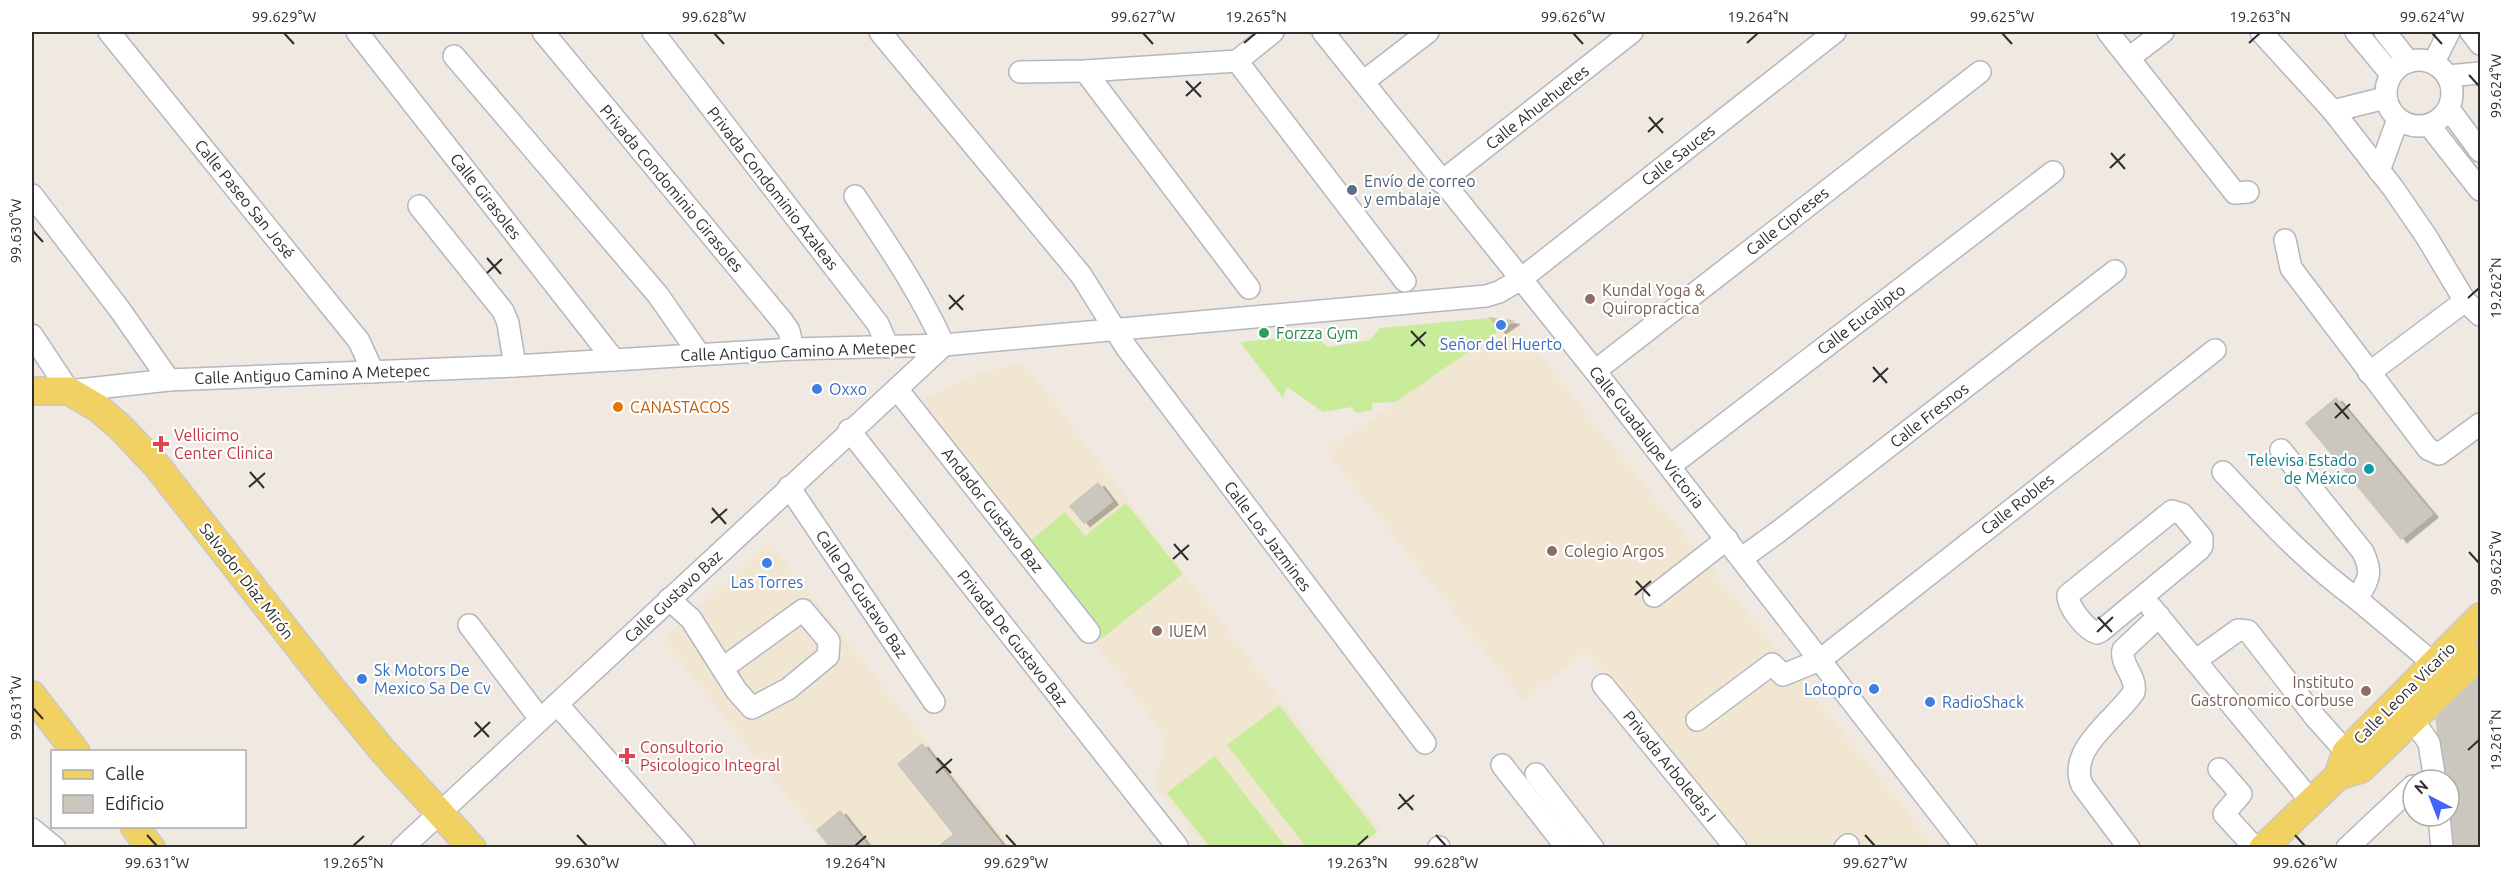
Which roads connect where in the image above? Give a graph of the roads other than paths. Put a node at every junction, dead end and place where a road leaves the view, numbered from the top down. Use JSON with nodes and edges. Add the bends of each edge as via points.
{"nodes":[{"id":1,"x":109,"y":32,"type":"edge"},
{"id":2,"x":357,"y":32,"type":"edge"},
{"id":3,"x":543,"y":32,"type":"edge"},
{"id":4,"x":653,"y":32,"type":"edge"},
{"id":5,"x":880,"y":32,"type":"edge"},
{"id":6,"x":1273,"y":32,"type":"edge"},
{"id":7,"x":1323,"y":32,"type":"edge"},
{"id":8,"x":1428,"y":32,"type":"edge"},
{"id":9,"x":1632,"y":32,"type":"edge"},
{"id":10,"x":1835,"y":32,"type":"edge"},
{"id":11,"x":2108,"y":32,"type":"edge"},
{"id":12,"x":2163,"y":32,"type":"edge"},
{"id":13,"x":2261,"y":32,"type":"edge"},
{"id":14,"x":2356,"y":32,"type":"edge"},
{"id":15,"x":2385,"y":32,"type":"edge"},
{"id":16,"x":2448,"y":32,"type":"edge"},
{"id":17,"x":2471,"y":32,"type":"edge"},
{"id":18,"x":2481,"y":44,"type":"edge"},
{"id":19,"x":454,"y":56,"type":"dead end"},
{"id":20,"x":2129,"y":58,"type":"junction"},
{"id":21,"x":1237,"y":61,"type":"junction"},
{"id":22,"x":2408,"y":61,"type":"junction"},
{"id":23,"x":2441,"y":69,"type":"junction"},
{"id":24,"x":1085,"y":71,"type":"junction"},
{"id":25,"x":1020,"y":72,"type":"dead end"},
{"id":26,"x":1980,"y":72,"type":"dead end"},
{"id":27,"x":2481,"y":73,"type":"edge"},
{"id":28,"x":2391,"y":74,"type":"junction"},
{"id":29,"x":1363,"y":82,"type":"junction"},
{"id":30,"x":2385,"y":98,"type":"junction"},
{"id":31,"x":2449,"y":109,"type":"junction"},
{"id":32,"x":2333,"y":111,"type":"junction"},
{"id":33,"x":2398,"y":119,"type":"junction"},
{"id":34,"x":2429,"y":125,"type":"junction"},
{"id":35,"x":2481,"y":151,"type":"edge"},
{"id":36,"x":2379,"y":171,"type":"junction"},
{"id":37,"x":2053,"y":172,"type":"dead end"},
{"id":38,"x":1441,"y":182,"type":"junction"},
{"id":39,"x":2481,"y":190,"type":"edge"},
{"id":40,"x":2248,"y":192,"type":"dead end"},
{"id":41,"x":32,"y":195,"type":"edge"},
{"id":42,"x":855,"y":196,"type":"dead end"},
{"id":43,"x":419,"y":206,"type":"dead end"},
{"id":44,"x":2285,"y":240,"type":"dead end"},
{"id":45,"x":2115,"y":271,"type":"dead end"},
{"id":46,"x":1521,"y":279,"type":"junction"},
{"id":47,"x":1405,"y":281,"type":"dead end"},
{"id":48,"x":1249,"y":288,"type":"dead end"},
{"id":49,"x":2473,"y":308,"type":"edge"},
{"id":50,"x":1113,"y":329,"type":"junction"},
{"id":51,"x":32,"y":335,"type":"edge"},
{"id":52,"x":944,"y":345,"type":"junction"},
{"id":53,"x":888,"y":347,"type":"junction"},
{"id":54,"x":793,"y":349,"type":"junction"},
{"id":55,"x":2215,"y":350,"type":"dead end"},
{"id":56,"x":699,"y":354,"type":"junction"},
{"id":57,"x":614,"y":360,"type":"junction"},
{"id":58,"x":516,"y":366,"type":"junction"},
{"id":59,"x":1595,"y":371,"type":"junction"},
{"id":60,"x":373,"y":372,"type":"junction"},
{"id":61,"x":2369,"y":373,"type":"junction"},
{"id":62,"x":169,"y":380,"type":"junction"},
{"id":63,"x":897,"y":388,"type":"junction"},
{"id":64,"x":32,"y":391,"type":"edge"},
{"id":65,"x":69,"y":391,"type":"junction"},
{"id":66,"x":2481,"y":424,"type":"edge"},
{"id":67,"x":849,"y":430,"type":"junction"},
{"id":68,"x":2281,"y":450,"type":"dead end"},
{"id":69,"x":1670,"y":466,"type":"junction"},
{"id":70,"x":2223,"y":472,"type":"dead end"},
{"id":71,"x":789,"y":487,"type":"junction"},
{"id":72,"x":1727,"y":539,"type":"junction"},
{"id":73,"x":1742,"y":558,"type":"junction"},
{"id":74,"x":1654,"y":596,"type":"dead end"},
{"id":75,"x":2143,"y":598,"type":"junction"},
{"id":76,"x":669,"y":599,"type":"junction"},
{"id":77,"x":2357,"y":599,"type":"junction"},
{"id":78,"x":2159,"y":616,"type":"junction"},
{"id":79,"x":2481,"y":617,"type":"edge"},
{"id":80,"x":469,"y":625,"type":"dead end"},
{"id":81,"x":1089,"y":632,"type":"dead end"},
{"id":82,"x":2481,"y":655,"type":"edge"},
{"id":83,"x":1820,"y":660,"type":"junction"},
{"id":84,"x":2195,"y":661,"type":"junction"},
{"id":85,"x":2433,"y":663,"type":"junction"},
{"id":86,"x":723,"y":668,"type":"junction"},
{"id":87,"x":1603,"y":685,"type":"dead end"},
{"id":88,"x":32,"y":695,"type":"edge"},
{"id":89,"x":934,"y":702,"type":"dead end"},
{"id":90,"x":556,"y":704,"type":"junction"},
{"id":91,"x":540,"y":719,"type":"junction"},
{"id":92,"x":1697,"y":720,"type":"dead end"},
{"id":93,"x":2413,"y":720,"type":"junction"},
{"id":94,"x":1425,"y":743,"type":"dead end"},
{"id":95,"x":74,"y":750,"type":"edge"},
{"id":96,"x":1502,"y":765,"type":"dead end"},
{"id":97,"x":2348,"y":765,"type":"junction"},
{"id":98,"x":2429,"y":768,"type":"edge"},
{"id":99,"x":2218,"y":769,"type":"dead end"},
{"id":100,"x":1536,"y":774,"type":"dead end"},
{"id":101,"x":2401,"y":797,"type":"edge"},
{"id":102,"x":2310,"y":801,"type":"junction"},
{"id":103,"x":440,"y":811,"type":"junction"},
{"id":104,"x":136,"y":828,"type":"edge"},
{"id":105,"x":2440,"y":828,"type":"edge"},
{"id":106,"x":32,"y":829,"type":"edge"},
{"id":107,"x":1177,"y":846,"type":"dead end"},
{"id":108,"x":2267,"y":846,"type":"edge"},
{"id":109,"x":55,"y":848,"type":"edge"},
{"id":110,"x":151,"y":848,"type":"edge"},
{"id":111,"x":402,"y":848,"type":"edge"},
{"id":112,"x":472,"y":848,"type":"edge"},
{"id":113,"x":684,"y":848,"type":"edge"},
{"id":114,"x":1568,"y":848,"type":"edge"},
{"id":115,"x":1593,"y":848,"type":"edge"},
{"id":116,"x":1736,"y":848,"type":"edge"},
{"id":117,"x":1966,"y":848,"type":"edge"},
{"id":118,"x":2129,"y":848,"type":"edge"},
{"id":119,"x":2347,"y":848,"type":"edge"},
{"id":120,"x":2442,"y":848,"type":"edge"}],
"edges":[{"from":1,"to":60,"type":"street","name":"Calle Paseo San José","via":[[359,341]]},
{"from":2,"to":57,"type":"street","name":"Calle Girasoles"},
{"from":3,"to":54,"type":"street","name":"Privada Condominio Girasoles","via":[[783,322]]},
{"from":4,"to":53,"type":"street","name":"Privada Condominio Azaleas","via":[[878,324]]},
{"from":5,"to":50,"type":"street","name":"Calle Los Jazmines","via":[[1081,275]]},
{"from":6,"to":21,"type":"street"},
{"from":7,"to":29,"type":"street","name":"Calle Guadalupe Victoria"},
{"from":8,"to":29,"type":"street"},
{"from":9,"to":38,"type":"street","name":"Calle Ahuehuetes"},
{"from":10,"to":46,"type":"street","name":"Calle Sauces"},
{"from":11,"to":20,"type":"street"},
{"from":12,"to":20,"type":"street"},
{"from":13,"to":32,"type":"street"},
{"from":14,"to":28,"type":"street"},
{"from":15,"to":22,"type":"street"},
{"from":16,"to":23,"type":"street"},
{"from":17,"to":18,"type":"street"},
{"from":19,"to":56,"type":"street","via":[[658,295]]},
{"from":20,"to":40,"type":"street","via":[[2235,193]]},
{"from":21,"to":24,"type":"street"},
{"from":21,"to":47,"type":"street"},
{"from":22,"to":23,"type":"street","via":[[2425,60]]},
{"from":22,"to":28,"type":"street"},
{"from":23,"to":27,"type":"street"},
{"from":23,"to":31,"type":"street","via":[[2452,86]]},
{"from":24,"to":25,"type":"street"},
{"from":24,"to":48,"type":"street"},
{"from":26,"to":59,"type":"street","name":"Calle Cipreses"},
{"from":28,"to":30,"type":"street"},
{"from":29,"to":38,"type":"street","name":"Calle Guadalupe Victoria"},
{"from":30,"to":32,"type":"street"},
{"from":30,"to":33,"type":"street"},
{"from":31,"to":34,"type":"street"},
{"from":31,"to":35,"type":"street"},
{"from":32,"to":36,"type":"street"},
{"from":33,"to":34,"type":"street","via":[[2408,125]]},
{"from":33,"to":36,"type":"street"},
{"from":34,"to":39,"type":"street"},
{"from":36,"to":49,"type":"street"},
{"from":37,"to":69,"type":"street","name":"Calle Eucalipto"},
{"from":38,"to":46,"type":"street","name":"Calle Guadalupe Victoria"},
{"from":41,"to":62,"type":"street"},
{"from":42,"to":52,"type":"street","via":[[890,248]]},
{"from":43,"to":58,"type":"street","via":[[503,312]]},
{"from":44,"to":61,"type":"street","via":[[2291,268]]},
{"from":45,"to":73,"type":"street","name":"Calle Fresnos"},
{"from":46,"to":50,"type":"street","name":"Calle Antiguo Camino A Metepec","via":[[1499,292],[1470,298]]},
{"from":46,"to":59,"type":"street","name":"Calle Guadalupe Victoria"},
{"from":49,"to":61,"type":"street"},
{"from":50,"to":52,"type":"street","name":"Calle Antiguo Camino A Metepec"},
{"from":50,"to":94,"type":"street","name":"Calle Los Jazmines"},
{"from":51,"to":65,"type":"street"},
{"from":52,"to":53,"type":"street","name":"Calle Antiguo Camino A Metepec"},
{"from":52,"to":63,"type":"street","name":"Calle Gustavo Baz"},
{"from":53,"to":54,"type":"street","name":"Calle Antiguo Camino A Metepec"},
{"from":54,"to":56,"type":"street","name":"Calle Antiguo Camino A Metepec"},
{"from":55,"to":83,"type":"street","name":"Calle Robles"},
{"from":56,"to":57,"type":"street","name":"Calle Antiguo Camino A Metepec"},
{"from":57,"to":58,"type":"street","name":"Calle Antiguo Camino A Metepec"},
{"from":58,"to":60,"type":"street","name":"Calle Antiguo Camino A Metepec"},
{"from":59,"to":69,"type":"street","name":"Calle Guadalupe Victoria"},
{"from":60,"to":62,"type":"street","name":"Calle Antiguo Camino A Metepec"},
{"from":61,"to":66,"type":"street","via":[[2434,454],[2446,450]]},
{"from":62,"to":65,"type":"street","name":"Calle Antiguo Camino A Metepec"},
{"from":63,"to":67,"type":"street","name":"Calle Gustavo Baz"},
{"from":63,"to":81,"type":"street","name":"Andador Gustavo Baz"},
{"from":64,"to":65,"type":"main road"},
{"from":65,"to":103,"type":"main road","name":"Salvador Díaz Mirón","via":[[106,414],[157,466],[328,684],[383,751]]},
{"from":67,"to":71,"type":"street","name":"Calle Gustavo Baz"},
{"from":67,"to":107,"type":"street","name":"Privada De Gustavo Baz"},
{"from":68,"to":77,"type":"street","via":[[2363,552],[2370,576]]},
{"from":69,"to":72,"type":"street","name":"Calle Guadalupe Victoria"},
{"from":70,"to":77,"type":"street","via":[[2295,549]]},
{"from":71,"to":76,"type":"street","name":"Calle Gustavo Baz"},
{"from":71,"to":89,"type":"street","name":"Calle De Gustavo Baz"},
{"from":72,"to":73,"type":"street","name":"Calle Guadalupe Victoria"},
{"from":72,"to":74,"type":"street"},
{"from":73,"to":83,"type":"street","name":"Calle Guadalupe Victoria"},
{"from":75,"to":75,"type":"street","via":[[2097,633],[2090,631],[2067,598],[2072,589],[2167,514],[2177,512],[2202,538],[2202,546]]},
{"from":75,"to":78,"type":"street"},
{"from":76,"to":86,"type":"street","via":[[691,619]]},
{"from":76,"to":90,"type":"street","name":"Calle Gustavo Baz"},
{"from":77,"to":85,"type":"street"},
{"from":78,"to":84,"type":"street"},
{"from":78,"to":118,"type":"street","via":[[2123,650],[2134,680],[2134,692],[2082,751],[2078,764],[2082,785]]},
{"from":79,"to":85,"type":"main road","name":"Calle Leona Vicario"},
{"from":80,"to":91,"type":"street"},
{"from":82,"to":93,"type":"main road","name":"Calle Leona Vicario"},
{"from":83,"to":92,"type":"street","name":"Calle Robles","via":[[1783,675],[1772,664]]},
{"from":83,"to":117,"type":"street","name":"Calle Guadalupe Victoria"},
{"from":84,"to":97,"type":"street","via":[[2238,630],[2248,631]]},
{"from":84,"to":102,"type":"street"},
{"from":85,"to":97,"type":"main road","name":"Calle Leona Vicario"},
{"from":86,"to":86,"type":"street","via":[[753,708],[788,689],[828,656],[829,641],[802,610]]},
{"from":87,"to":116,"type":"street","name":"Privada Arboledas I"},
{"from":88,"to":95,"type":"main road"},
{"from":90,"to":91,"type":"street","name":"Calle Gustavo Baz"},
{"from":90,"to":113,"type":"street"},
{"from":91,"to":103,"type":"street","name":"Calle Gustavo Baz"},
{"from":93,"to":97,"type":"main road","name":"Calle Leona Vicario"},
{"from":93,"to":98,"type":"street","via":[[2429,743]]},
{"from":96,"to":114,"type":"street"},
{"from":97,"to":102,"type":"main road","name":"Calle Leona Vicario"},
{"from":99,"to":108,"type":"street","via":[[2241,794],[2224,814]]},
{"from":100,"to":115,"type":"street"},
{"from":101,"to":119,"type":"street"},
{"from":102,"to":108,"type":"main road","name":"Calle Leona Vicario"},
{"from":103,"to":111,"type":"street","name":"Calle Gustavo Baz"},
{"from":103,"to":112,"type":"main road","name":"Salvador Díaz Mirón"},
{"from":104,"to":110,"type":"main road"},
{"from":105,"to":120,"type":"street"},
{"from":106,"to":109,"type":"street"}]}
